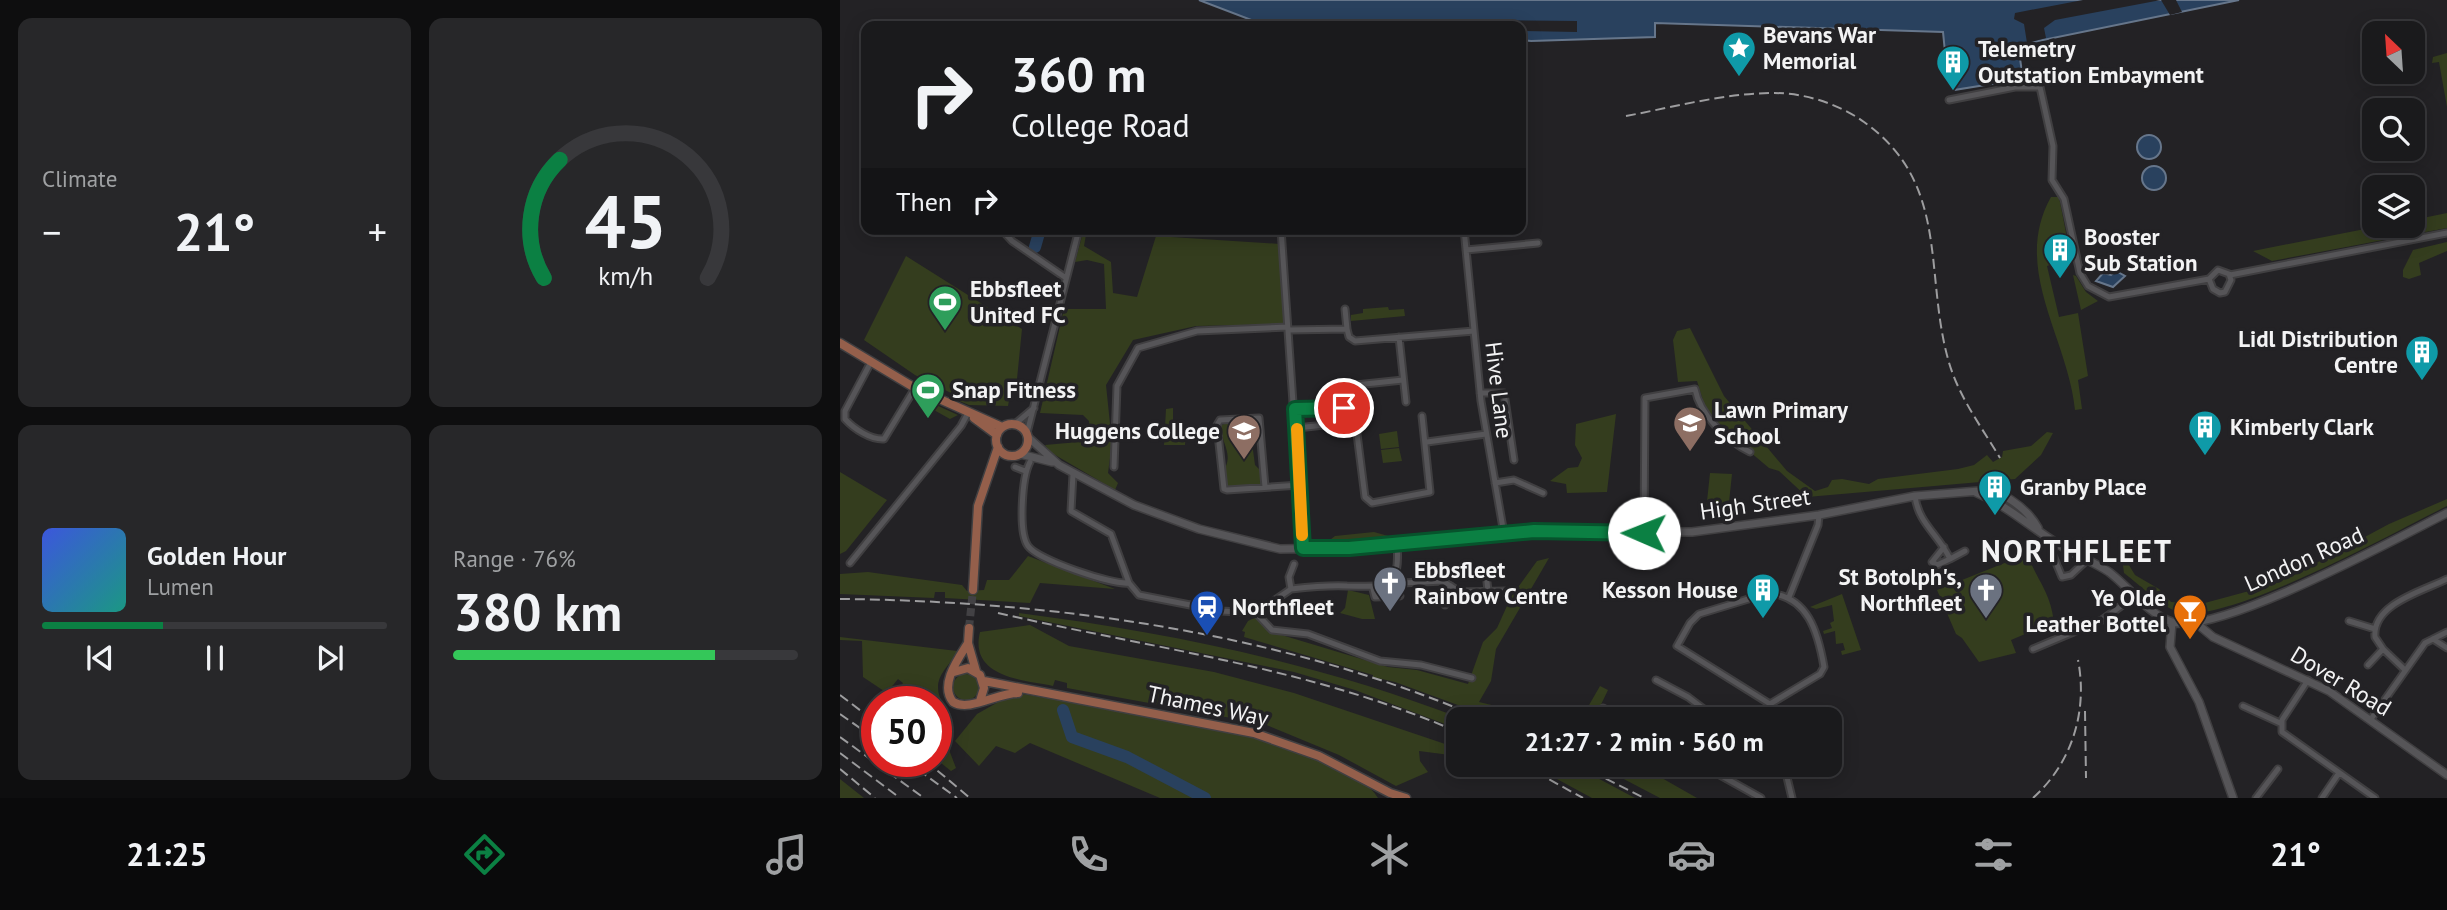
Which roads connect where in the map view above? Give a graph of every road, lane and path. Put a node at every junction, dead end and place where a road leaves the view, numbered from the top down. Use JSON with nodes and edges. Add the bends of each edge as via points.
{"nodes":[{"id":1,"x":1949,"y":100,"type":"dead end"},
{"id":2,"x":2447,"y":233,"type":"edge"},
{"id":3,"x":1006,"y":235,"type":"edge"},
{"id":4,"x":1077,"y":235,"type":"edge"},
{"id":5,"x":1281,"y":235,"type":"edge"},
{"id":6,"x":1465,"y":235,"type":"edge"},
{"id":7,"x":1538,"y":243,"type":"dead end"},
{"id":8,"x":1466,"y":250,"type":"junction"},
{"id":9,"x":2230,"y":275,"type":"junction"},
{"id":10,"x":1066,"y":278,"type":"junction"},
{"id":11,"x":2209,"y":279,"type":"junction"},
{"id":12,"x":1345,"y":309,"type":"dead end"},
{"id":13,"x":1288,"y":329,"type":"junction"},
{"id":14,"x":1347,"y":329,"type":"junction"},
{"id":15,"x":1474,"y":331,"type":"junction"},
{"id":16,"x":1399,"y":337,"type":"junction"},
{"id":17,"x":840,"y":343,"type":"edge"},
{"id":18,"x":871,"y":362,"type":"junction"},
{"id":19,"x":1404,"y":380,"type":"junction"},
{"id":20,"x":915,"y":388,"type":"junction"},
{"id":21,"x":1480,"y":393,"type":"junction"},
{"id":22,"x":1406,"y":402,"type":"dead end"},
{"id":23,"x":1035,"y":407,"type":"junction"},
{"id":24,"x":1295,"y":409,"type":"junction"},
{"id":25,"x":968,"y":413,"type":"junction"},
{"id":26,"x":1422,"y":416,"type":"dead end"},
{"id":27,"x":1015,"y":424,"type":"junction"},
{"id":28,"x":1297,"y":428,"type":"junction"},
{"id":29,"x":1000,"y":431,"type":"junction"},
{"id":30,"x":1486,"y":435,"type":"junction"},
{"id":31,"x":1028,"y":436,"type":"junction"},
{"id":32,"x":1427,"y":442,"type":"junction"},
{"id":33,"x":998,"y":447,"type":"junction"},
{"id":34,"x":1750,"y":452,"type":"dead end"},
{"id":35,"x":1020,"y":454,"type":"junction"},
{"id":36,"x":1010,"y":456,"type":"junction"},
{"id":37,"x":1514,"y":460,"type":"dead end"},
{"id":38,"x":1030,"y":462,"type":"dead end"},
{"id":39,"x":1059,"y":465,"type":"junction"},
{"id":40,"x":1015,"y":467,"type":"dead end"},
{"id":41,"x":1114,"y":467,"type":"dead end"},
{"id":42,"x":1025,"y":471,"type":"junction"},
{"id":43,"x":989,"y":473,"type":"junction"},
{"id":44,"x":1073,"y":474,"type":"junction"},
{"id":45,"x":1495,"y":482,"type":"junction"},
{"id":46,"x":1300,"y":485,"type":"junction"},
{"id":47,"x":1265,"y":487,"type":"junction"},
{"id":48,"x":1973,"y":491,"type":"junction"},
{"id":49,"x":1543,"y":493,"type":"dead end"},
{"id":50,"x":1915,"y":496,"type":"junction"},
{"id":51,"x":2447,"y":513,"type":"edge"},
{"id":52,"x":1819,"y":515,"type":"junction"},
{"id":53,"x":2038,"y":528,"type":"junction"},
{"id":54,"x":1644,"y":533,"type":"junction"},
{"id":55,"x":1504,"y":534,"type":"junction"},
{"id":56,"x":2055,"y":543,"type":"junction"},
{"id":57,"x":1397,"y":544,"type":"junction"},
{"id":58,"x":1944,"y":547,"type":"junction"},
{"id":59,"x":1303,"y":548,"type":"junction"},
{"id":60,"x":1965,"y":551,"type":"dead end"},
{"id":61,"x":1950,"y":559,"type":"junction"},
{"id":62,"x":2087,"y":559,"type":"junction"},
{"id":63,"x":850,"y":563,"type":"dead end"},
{"id":64,"x":1294,"y":564,"type":"dead end"},
{"id":65,"x":1498,"y":573,"type":"dead end"},
{"id":66,"x":1392,"y":578,"type":"junction"},
{"id":67,"x":2447,"y":579,"type":"edge"},
{"id":68,"x":1129,"y":583,"type":"junction"},
{"id":69,"x":1451,"y":586,"type":"junction"},
{"id":70,"x":1291,"y":589,"type":"junction"},
{"id":71,"x":1373,"y":589,"type":"junction"},
{"id":72,"x":973,"y":590,"type":"tunnel mouth"},
{"id":73,"x":1488,"y":591,"type":"junction"},
{"id":74,"x":1506,"y":591,"type":"dead end"},
{"id":75,"x":2136,"y":595,"type":"junction"},
{"id":76,"x":1400,"y":596,"type":"dead end"},
{"id":77,"x":1788,"y":597,"type":"junction"},
{"id":78,"x":1445,"y":605,"type":"dead end"},
{"id":79,"x":1256,"y":613,"type":"junction"},
{"id":80,"x":2206,"y":618,"type":"junction"},
{"id":81,"x":2349,"y":621,"type":"dead end"},
{"id":82,"x":2172,"y":622,"type":"junction"},
{"id":83,"x":2194,"y":622,"type":"junction"},
{"id":84,"x":969,"y":628,"type":"tunnel mouth"},
{"id":85,"x":2375,"y":629,"type":"junction"},
{"id":86,"x":2447,"y":632,"type":"edge"},
{"id":87,"x":2209,"y":634,"type":"junction"},
{"id":88,"x":2433,"y":639,"type":"junction"},
{"id":89,"x":968,"y":643,"type":"junction"},
{"id":90,"x":2447,"y":648,"type":"edge"},
{"id":91,"x":2033,"y":649,"type":"dead end"},
{"id":92,"x":2382,"y":649,"type":"junction"},
{"id":93,"x":2368,"y":665,"type":"dead end"},
{"id":94,"x":2405,"y":670,"type":"junction"},
{"id":95,"x":976,"y":671,"type":"junction"},
{"id":96,"x":952,"y":674,"type":"junction"},
{"id":97,"x":1472,"y":678,"type":"dead end"},
{"id":98,"x":1656,"y":680,"type":"dead end"},
{"id":99,"x":2308,"y":680,"type":"junction"},
{"id":100,"x":984,"y":681,"type":"junction"},
{"id":101,"x":1031,"y":693,"type":"junction"},
{"id":102,"x":979,"y":701,"type":"junction"},
{"id":103,"x":1770,"y":704,"type":"junction"},
{"id":104,"x":2243,"y":706,"type":"dead end"},
{"id":105,"x":1702,"y":707,"type":"edge"},
{"id":106,"x":1771,"y":707,"type":"edge"},
{"id":107,"x":2371,"y":719,"type":"junction"},
{"id":108,"x":2280,"y":723,"type":"junction"},
{"id":109,"x":2278,"y":769,"type":"dead end"},
{"id":110,"x":2339,"y":773,"type":"junction"},
{"id":111,"x":2447,"y":775,"type":"edge"},
{"id":112,"x":1723,"y":777,"type":"edge"},
{"id":113,"x":1787,"y":777,"type":"edge"},
{"id":114,"x":1370,"y":782,"type":"junction"},
{"id":115,"x":1382,"y":798,"type":"edge"},
{"id":116,"x":1406,"y":798,"type":"edge"},
{"id":117,"x":1761,"y":798,"type":"edge"},
{"id":118,"x":1792,"y":798,"type":"edge"},
{"id":119,"x":2233,"y":798,"type":"edge"},
{"id":120,"x":2256,"y":798,"type":"edge"},
{"id":121,"x":2322,"y":798,"type":"edge"},
{"id":122,"x":2375,"y":798,"type":"edge"}],
"edges":[{"from":1,"to":11,"type":"street","via":[[2015,87],[2040,87],[2053,146],[2052,180],[2064,200],[2080,273],[2088,286],[2109,297]]},
{"from":2,"to":9,"type":"street"},
{"from":3,"to":10,"type":"street"},
{"from":4,"to":10,"type":"street"},
{"from":5,"to":13,"type":"street"},
{"from":6,"to":8,"type":"street","name":"Hive Lane"},
{"from":7,"to":8,"type":"street"},
{"from":8,"to":15,"type":"street","name":"Hive Lane"},
{"from":9,"to":11,"type":"street","via":[[2217,270]]},
{"from":9,"to":11,"type":"street","via":[[2224,296],[2213,290]]},
{"from":10,"to":23,"type":"street"},
{"from":12,"to":14,"type":"street"},
{"from":13,"to":14,"type":"street"},
{"from":13,"to":24,"type":"street"},
{"from":13,"to":41,"type":"street","via":[[1196,331],[1138,348],[1117,386]]},
{"from":14,"to":16,"type":"street","via":[[1355,341]]},
{"from":15,"to":16,"type":"street"},
{"from":15,"to":21,"type":"street","name":"Hive Lane"},
{"from":16,"to":19,"type":"street"},
{"from":17,"to":18,"type":"main road"},
{"from":18,"to":20,"type":"main road"},
{"from":18,"to":20,"type":"street","via":[[845,411],[851,426],[884,439]]},
{"from":19,"to":22,"type":"street"},
{"from":19,"to":24,"type":"street","via":[[1347,386],[1343,408]]},
{"from":20,"to":25,"type":"main road"},
{"from":21,"to":30,"type":"street","name":"Hive Lane"},
{"from":21,"to":37,"type":"street","via":[[1504,393]]},
{"from":23,"to":27,"type":"street"},
{"from":23,"to":31,"type":"street"},
{"from":24,"to":28,"type":"street"},
{"from":25,"to":29,"type":"main road"},
{"from":25,"to":63,"type":"street"},
{"from":26,"to":32,"type":"street"},
{"from":27,"to":29,"type":"main road"},
{"from":27,"to":31,"type":"main road"},
{"from":28,"to":32,"type":"street","via":[[1352,422],[1356,426],[1369,502],[1427,495]]},
{"from":28,"to":46,"type":"street"},
{"from":29,"to":33,"type":"main road"},
{"from":30,"to":32,"type":"street"},
{"from":30,"to":45,"type":"street","name":"Hive Lane"},
{"from":31,"to":35,"type":"main road","via":[[1028,446]]},
{"from":31,"to":39,"type":"main road"},
{"from":33,"to":36,"type":"main road"},
{"from":33,"to":43,"type":"main road"},
{"from":34,"to":54,"type":"street","via":[[1708,416],[1698,404],[1695,389],[1648,397],[1643,401]]},
{"from":35,"to":36,"type":"main road"},
{"from":35,"to":39,"type":"main road"},
{"from":36,"to":43,"type":"main road"},
{"from":38,"to":42,"type":"street"},
{"from":39,"to":44,"type":"main road","name":"High Street"},
{"from":40,"to":42,"type":"street"},
{"from":42,"to":68,"type":"street","via":[[1023,535],[1033,552],[1111,583]]},
{"from":43,"to":72,"type":"main road","via":[[978,506]]},
{"from":44,"to":59,"type":"main road","name":"High Street","via":[[1134,505],[1199,528],[1280,549]]},
{"from":44,"to":68,"type":"street","via":[[1071,511],[1111,534]]},
{"from":45,"to":49,"type":"street","via":[[1512,480]]},
{"from":45,"to":55,"type":"street","name":"Hive Lane"},
{"from":46,"to":47,"type":"street"},
{"from":46,"to":59,"type":"street"},
{"from":47,"to":47,"type":"street","via":[[1223,488],[1220,420],[1259,418]]},
{"from":48,"to":50,"type":"main road","name":"High Street"},
{"from":48,"to":53,"type":"main road"},
{"from":48,"to":53,"type":"main road","via":[[1992,490],[2003,495],[2031,516]]},
{"from":50,"to":52,"type":"main road","name":"High Street"},
{"from":50,"to":58,"type":"street","via":[[1921,519]]},
{"from":51,"to":80,"type":"main road","name":"London Road","via":[[2276,597]]},
{"from":52,"to":54,"type":"main road","name":"High Street","via":[[1692,532]]},
{"from":52,"to":77,"type":"street"},
{"from":53,"to":56,"type":"main road"},
{"from":54,"to":55,"type":"main road","name":"High Street"},
{"from":55,"to":57,"type":"main road","name":"High Street"},
{"from":56,"to":62,"type":"main road"},
{"from":56,"to":62,"type":"street","via":[[2052,553],[2062,577],[2071,575]]},
{"from":57,"to":59,"type":"main road","name":"High Street"},
{"from":57,"to":66,"type":"street","via":[[1398,565]]},
{"from":58,"to":61,"type":"street"},
{"from":58,"to":61,"type":"street","via":[[1932,562],[1937,565]]},
{"from":60,"to":61,"type":"street"},
{"from":62,"to":75,"type":"main road"},
{"from":64,"to":70,"type":"street"},
{"from":65,"to":73,"type":"street","via":[[1486,573]]},
{"from":66,"to":69,"type":"street","via":[[1402,583],[1443,581]]},
{"from":66,"to":71,"type":"street"},
{"from":67,"to":85,"type":"street","via":[[2386,609]]},
{"from":68,"to":79,"type":"street","via":[[1146,599]]},
{"from":69,"to":73,"type":"street","via":[[1460,592]]},
{"from":69,"to":78,"type":"street"},
{"from":70,"to":71,"type":"street"},
{"from":70,"to":79,"type":"street"},
{"from":71,"to":76,"type":"street","via":[[1375,597]]},
{"from":73,"to":74,"type":"street"},
{"from":75,"to":82,"type":"main road"},
{"from":75,"to":91,"type":"street","via":[[2102,620]]},
{"from":77,"to":103,"type":"street","via":[[1809,616],[1825,667]]},
{"from":77,"to":103,"type":"street","via":[[1761,594],[1703,612],[1691,621],[1677,646]]},
{"from":79,"to":97,"type":"street","via":[[1272,630],[1308,634],[1380,661],[1422,665]]},
{"from":80,"to":83,"type":"main road","name":"London Road"},
{"from":80,"to":87,"type":"main road"},
{"from":81,"to":85,"type":"street"},
{"from":82,"to":83,"type":"main road","name":"London Road"},
{"from":82,"to":119,"type":"main road","via":[[2170,646],[2199,702]]},
{"from":83,"to":87,"type":"main road","name":"Dover Road"},
{"from":84,"to":89,"type":"main road"},
{"from":85,"to":92,"type":"street"},
{"from":86,"to":88,"type":"street"},
{"from":87,"to":99,"type":"main road","name":"Dover Road"},
{"from":88,"to":90,"type":"street"},
{"from":88,"to":94,"type":"street"},
{"from":89,"to":95,"type":"main road"},
{"from":89,"to":96,"type":"main road"},
{"from":92,"to":93,"type":"street"},
{"from":92,"to":94,"type":"street"},
{"from":94,"to":107,"type":"street"},
{"from":95,"to":96,"type":"main road","via":[[962,668]]},
{"from":95,"to":100,"type":"main road"},
{"from":96,"to":102,"type":"main road","via":[[947,689],[953,702],[966,706]]},
{"from":98,"to":105,"type":"street"},
{"from":99,"to":107,"type":"main road","name":"Dover Road"},
{"from":99,"to":108,"type":"street"},
{"from":100,"to":101,"type":"main road","name":"Thames Way"},
{"from":100,"to":102,"type":"main road"},
{"from":101,"to":102,"type":"main road","name":"Thames Way","via":[[1005,693]]},
{"from":101,"to":114,"type":"main road","name":"Thames Way","via":[[1236,728],[1299,748]]},
{"from":103,"to":106,"type":"street"},
{"from":104,"to":108,"type":"street"},
{"from":107,"to":111,"type":"main road","name":"Dover Road"},
{"from":108,"to":110,"type":"street","via":[[2286,737]]},
{"from":109,"to":120,"type":"street"},
{"from":110,"to":121,"type":"street"},
{"from":110,"to":122,"type":"street"},
{"from":112,"to":117,"type":"street"},
{"from":113,"to":118,"type":"street"},
{"from":114,"to":115,"type":"main road","name":"Thames Way"},
{"from":114,"to":116,"type":"main road","name":"Thames Way"}]}
